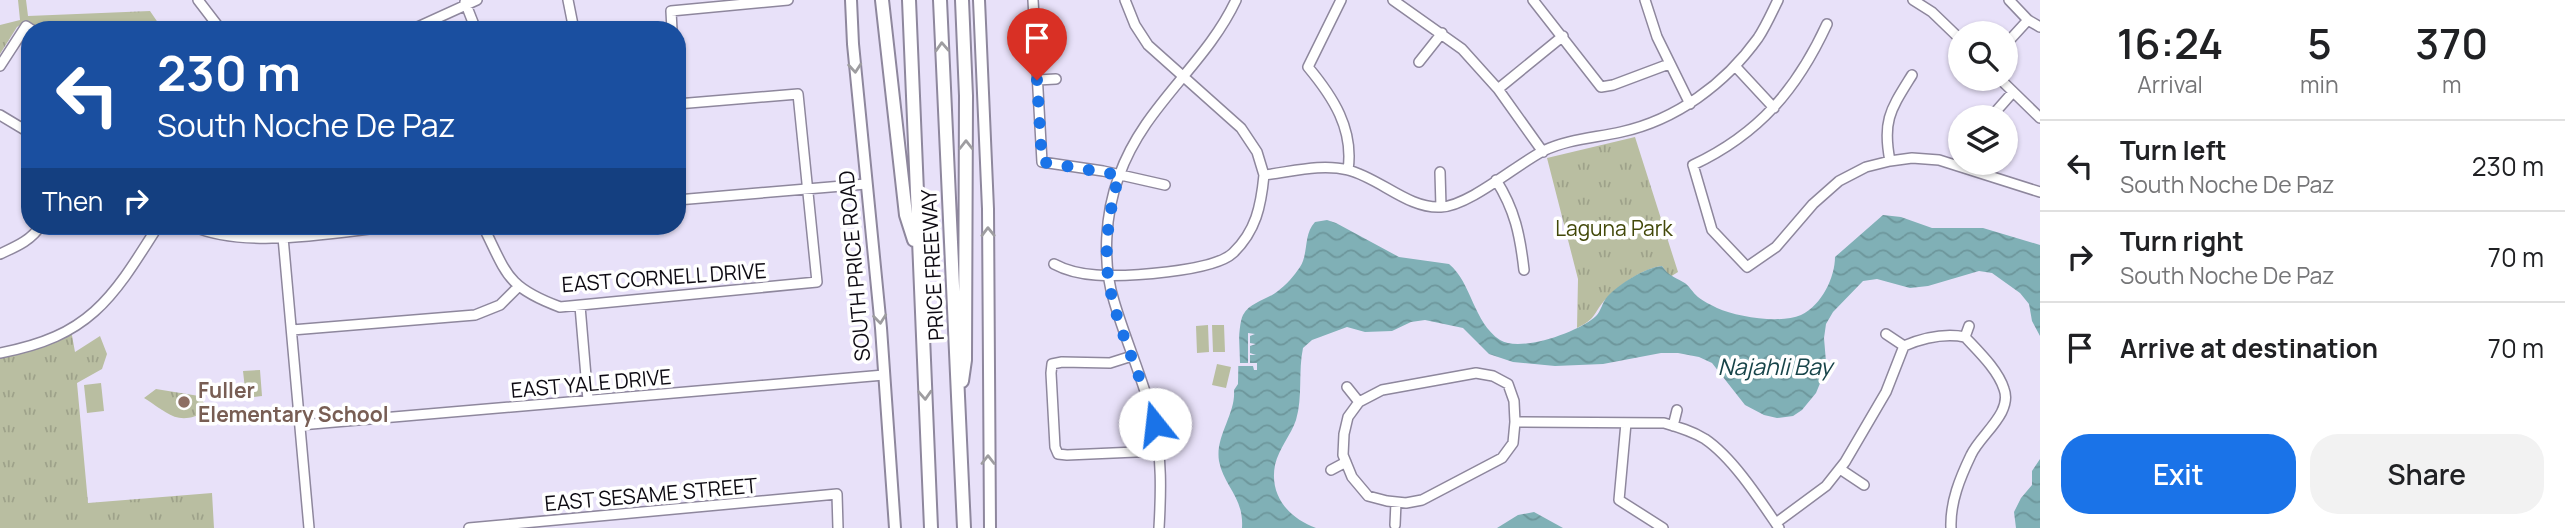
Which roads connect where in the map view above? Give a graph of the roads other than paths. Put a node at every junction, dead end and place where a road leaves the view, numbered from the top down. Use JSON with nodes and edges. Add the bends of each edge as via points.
{"nodes":[{"id":1,"x":198,"y":0,"type":"edge"},
{"id":2,"x":477,"y":0,"type":"edge"},
{"id":3,"x":568,"y":0,"type":"edge"},
{"id":4,"x":788,"y":0,"type":"edge"},
{"id":5,"x":851,"y":0,"type":"edge"},
{"id":6,"x":882,"y":0,"type":"edge"},
{"id":7,"x":909,"y":0,"type":"edge"},
{"id":8,"x":940,"y":0,"type":"edge"},
{"id":9,"x":962,"y":0,"type":"edge"},
{"id":10,"x":979,"y":0,"type":"edge"},
{"id":11,"x":1034,"y":0,"type":"edge"},
{"id":12,"x":1125,"y":0,"type":"edge"},
{"id":13,"x":1236,"y":0,"type":"edge"},
{"id":14,"x":1341,"y":0,"type":"edge"},
{"id":15,"x":1393,"y":0,"type":"edge"},
{"id":16,"x":1533,"y":0,"type":"edge"},
{"id":17,"x":1645,"y":0,"type":"edge"},
{"id":18,"x":1778,"y":0,"type":"edge"},
{"id":19,"x":1913,"y":0,"type":"edge"},
{"id":20,"x":2009,"y":0,"type":"edge"},
{"id":21,"x":466,"y":2,"type":"edge"},
{"id":22,"x":2028,"y":20,"type":"junction"},
{"id":23,"x":214,"y":21,"type":"edge"},
{"id":24,"x":429,"y":21,"type":"edge"},
{"id":25,"x":473,"y":21,"type":"edge"},
{"id":26,"x":572,"y":21,"type":"edge"},
{"id":27,"x":672,"y":21,"type":"edge"},
{"id":28,"x":1828,"y":24,"type":"dead end"},
{"id":29,"x":1948,"y":27,"type":"edge"},
{"id":30,"x":2040,"y":27,"type":"edge"},
{"id":31,"x":2018,"y":31,"type":"edge"},
{"id":32,"x":1442,"y":33,"type":"junction"},
{"id":33,"x":21,"y":34,"type":"edge"},
{"id":34,"x":1563,"y":36,"type":"junction"},
{"id":35,"x":1419,"y":62,"type":"dead end"},
{"id":36,"x":1670,"y":64,"type":"junction"},
{"id":37,"x":0,"y":66,"type":"edge"},
{"id":38,"x":1735,"y":66,"type":"junction"},
{"id":39,"x":1912,"y":75,"type":"dead end"},
{"id":40,"x":1183,"y":78,"type":"junction"},
{"id":41,"x":1056,"y":79,"type":"dead end"},
{"id":42,"x":1037,"y":80,"type":"junction"},
{"id":43,"x":1498,"y":89,"type":"junction"},
{"id":44,"x":2013,"y":92,"type":"joint"},
{"id":45,"x":686,"y":103,"type":"edge"},
{"id":46,"x":1690,"y":104,"type":"junction"},
{"id":47,"x":2002,"y":105,"type":"edge"},
{"id":48,"x":1774,"y":108,"type":"junction"},
{"id":49,"x":0,"y":115,"type":"edge"},
{"id":50,"x":2040,"y":118,"type":"edge"},
{"id":51,"x":21,"y":128,"type":"edge"},
{"id":52,"x":1543,"y":152,"type":"junction"},
{"id":53,"x":1890,"y":161,"type":"junction"},
{"id":54,"x":1948,"y":162,"type":"edge"},
{"id":55,"x":1348,"y":170,"type":"junction"},
{"id":56,"x":1440,"y":172,"type":"dead end"},
{"id":57,"x":1119,"y":175,"type":"junction"},
{"id":58,"x":1264,"y":175,"type":"junction"},
{"id":59,"x":1994,"y":175,"type":"edge"},
{"id":60,"x":1496,"y":180,"type":"junction"},
{"id":61,"x":866,"y":184,"type":"junction"},
{"id":62,"x":1166,"y":186,"type":"dead end"},
{"id":63,"x":808,"y":188,"type":"junction"},
{"id":64,"x":2040,"y":192,"type":"edge"},
{"id":65,"x":686,"y":199,"type":"edge"},
{"id":66,"x":1441,"y":207,"type":"junction"},
{"id":67,"x":33,"y":235,"type":"edge"},
{"id":68,"x":152,"y":235,"type":"edge"},
{"id":69,"x":224,"y":235,"type":"edge"},
{"id":70,"x":295,"y":235,"type":"edge"},
{"id":71,"x":488,"y":235,"type":"edge"},
{"id":72,"x":284,"y":236,"type":"junction"},
{"id":73,"x":919,"y":253,"type":"junction"},
{"id":74,"x":0,"y":254,"type":"edge"},
{"id":75,"x":1054,"y":264,"type":"dead end"},
{"id":76,"x":1524,"y":270,"type":"dead end"},
{"id":77,"x":1108,"y":275,"type":"junction"},
{"id":78,"x":518,"y":287,"type":"junction"},
{"id":79,"x":580,"y":306,"type":"junction"},
{"id":80,"x":1969,"y":326,"type":"dead end"},
{"id":81,"x":292,"y":330,"type":"junction"},
{"id":82,"x":1886,"y":334,"type":"dead end"},
{"id":83,"x":1965,"y":337,"type":"junction"},
{"id":84,"x":1904,"y":346,"type":"junction"},
{"id":85,"x":0,"y":353,"type":"edge"},
{"id":86,"x":1132,"y":356,"type":"junction"},
{"id":87,"x":884,"y":375,"type":"junction"},
{"id":88,"x":1347,"y":387,"type":"dead end"},
{"id":89,"x":2018,"y":397,"type":"dead end"},
{"id":90,"x":2005,"y":398,"type":"junction"},
{"id":91,"x":587,"y":400,"type":"junction"},
{"id":92,"x":1359,"y":402,"type":"junction"},
{"id":93,"x":958,"y":409,"type":"junction"},
{"id":94,"x":1676,"y":410,"type":"dead end"},
{"id":95,"x":1515,"y":422,"type":"junction"},
{"id":96,"x":1626,"y":422,"type":"junction"},
{"id":97,"x":300,"y":425,"type":"junction"},
{"id":98,"x":1673,"y":426,"type":"junction"},
{"id":99,"x":1159,"y":451,"type":"junction"},
{"id":100,"x":1344,"y":458,"type":"junction"},
{"id":101,"x":1840,"y":469,"type":"junction"},
{"id":102,"x":1331,"y":470,"type":"dead end"},
{"id":103,"x":1864,"y":485,"type":"dead end"},
{"id":104,"x":1396,"y":502,"type":"junction"},
{"id":105,"x":1395,"y":525,"type":"dead end"},
{"id":106,"x":1777,"y":525,"type":"edge"},
{"id":107,"x":309,"y":528,"type":"edge"},
{"id":108,"x":469,"y":528,"type":"edge"},
{"id":109,"x":838,"y":528,"type":"edge"},
{"id":110,"x":895,"y":528,"type":"edge"},
{"id":111,"x":931,"y":528,"type":"edge"},
{"id":112,"x":964,"y":528,"type":"edge"},
{"id":113,"x":990,"y":528,"type":"edge"},
{"id":114,"x":1159,"y":528,"type":"edge"},
{"id":115,"x":1663,"y":528,"type":"edge"},
{"id":116,"x":1951,"y":528,"type":"edge"}],
"edges":[{"from":1,"to":23,"type":"street"},
{"from":2,"to":21,"type":"street"},
{"from":3,"to":26,"type":"street"},
{"from":4,"to":27,"type":"street","via":[[671,12]]},
{"from":5,"to":61,"type":"main road","name":"SOUTH PRICE ROAD","one_way":true},
{"from":6,"to":73,"type":"highway","via":[[906,215]]},
{"from":7,"to":73,"type":"highway","name":"PRICE FREEWAY"},
{"from":93,"to":8,"type":"highway","name":"PRICE FREEWAY","one_way":true},
{"from":93,"to":9,"type":"highway","one_way":true,"via":[[965,360]]},
{"from":113,"to":10,"type":"main road","one_way":true,"via":[[988,209]]},
{"from":11,"to":42,"type":"street"},
{"from":12,"to":40,"type":"street","via":[[1148,45]]},
{"from":13,"to":40,"type":"street","via":[[1227,20]]},
{"from":14,"to":55,"type":"street","via":[[1308,67],[1342,115],[1349,143]]},
{"from":15,"to":32,"type":"street"},
{"from":16,"to":34,"type":"street"},
{"from":17,"to":36,"type":"street"},
{"from":18,"to":38,"type":"street","via":[[1760,35]]},
{"from":19,"to":29,"type":"street"},
{"from":20,"to":22,"type":"street"},
{"from":21,"to":24,"type":"street"},
{"from":21,"to":25,"type":"street"},
{"from":22,"to":30,"type":"street"},
{"from":22,"to":31,"type":"street"},
{"from":28,"to":48,"type":"street","via":[[1796,82]]},
{"from":32,"to":35,"type":"street"},
{"from":32,"to":43,"type":"street"},
{"from":33,"to":37,"type":"street"},
{"from":34,"to":36,"type":"street","via":[[1601,87]]},
{"from":34,"to":43,"type":"street"},
{"from":36,"to":46,"type":"street"},
{"from":38,"to":46,"type":"street"},
{"from":38,"to":48,"type":"street"},
{"from":39,"to":53,"type":"street","via":[[1889,115],[1885,137]]},
{"from":40,"to":57,"type":"street","via":[[1139,133]]},
{"from":40,"to":58,"type":"street","via":[[1241,128],[1257,152]]},
{"from":41,"to":42,"type":"street"},
{"from":42,"to":57,"type":"street","via":[[1042,162]]},
{"from":43,"to":52,"type":"street"},
{"from":44,"to":47,"type":"street"},
{"from":44,"to":50,"type":"street"},
{"from":45,"to":63,"type":"street","via":[[798,94]]},
{"from":46,"to":52,"type":"street","via":[[1654,123],[1570,140]]},
{"from":48,"to":53,"type":"street","via":[[1721,152],[1693,165],[1712,230],[1747,267],[1776,247],[1839,181]]},
{"from":49,"to":51,"type":"street"},
{"from":52,"to":60,"type":"street"},
{"from":53,"to":54,"type":"street"},
{"from":55,"to":58,"type":"street","via":[[1324,167]]},
{"from":55,"to":66,"type":"street","via":[[1427,206]]},
{"from":56,"to":66,"type":"street"},
{"from":57,"to":62,"type":"street"},
{"from":57,"to":77,"type":"street","via":[[1111,204]]},
{"from":58,"to":77,"type":"street","via":[[1252,230],[1231,255],[1202,268]]},
{"from":59,"to":64,"type":"street"},
{"from":60,"to":66,"type":"street","via":[[1459,204]]},
{"from":60,"to":76,"type":"street","via":[[1510,202]]},
{"from":61,"to":63,"type":"street"},
{"from":61,"to":87,"type":"main road","name":"SOUTH PRICE ROAD","one_way":true},
{"from":63,"to":65,"type":"street"},
{"from":63,"to":79,"type":"street","name":"EAST CORNELL DRIVE","via":[[817,282]]},
{"from":67,"to":74,"type":"street"},
{"from":68,"to":85,"type":"street","via":[[122,283],[71,330],[29,348]]},
{"from":69,"to":72,"type":"street"},
{"from":70,"to":72,"type":"street"},
{"from":71,"to":78,"type":"street"},
{"from":72,"to":81,"type":"street"},
{"from":73,"to":111,"type":"highway","name":"PRICE FREEWAY","one_way":true},
{"from":75,"to":77,"type":"street"},
{"from":77,"to":86,"type":"street"},
{"from":78,"to":79,"type":"street","name":"EAST CORNELL DRIVE","via":[[560,306]]},
{"from":78,"to":81,"type":"street","via":[[500,305],[475,315]]},
{"from":79,"to":91,"type":"street"},
{"from":80,"to":83,"type":"street"},
{"from":81,"to":97,"type":"street"},
{"from":82,"to":84,"type":"street"},
{"from":83,"to":84,"type":"street","via":[[1920,339]]},
{"from":83,"to":90,"type":"street","via":[[1983,356]]},
{"from":84,"to":101,"type":"street","via":[[1886,392]]},
{"from":86,"to":99,"type":"street","via":[[1147,394]]},
{"from":86,"to":99,"type":"street","via":[[1110,363],[1052,365],[1055,447],[1058,454]]},
{"from":87,"to":91,"type":"street","name":"EAST YALE DRIVE"},
{"from":87,"to":110,"type":"main road","name":"SOUTH PRICE ROAD"},
{"from":88,"to":92,"type":"street"},
{"from":89,"to":90,"type":"street"},
{"from":90,"to":116,"type":"street","via":[[1999,417],[1971,454],[1958,484]]},
{"from":91,"to":97,"type":"street","name":"EAST YALE DRIVE"},
{"from":92,"to":95,"type":"street","via":[[1382,390],[1476,373],[1508,384]]},
{"from":92,"to":100,"type":"street","via":[[1348,417]]},
{"from":93,"to":112,"type":"highway","name":"PRICE FREEWAY"},
{"from":94,"to":98,"type":"street"},
{"from":95,"to":96,"type":"street"},
{"from":95,"to":104,"type":"street","via":[[1513,443],[1502,458],[1422,500]]},
{"from":96,"to":98,"type":"street"},
{"from":96,"to":115,"type":"street","via":[[1619,500]]},
{"from":97,"to":107,"type":"street"},
{"from":98,"to":106,"type":"street","via":[[1705,439],[1726,457]]},
{"from":99,"to":114,"type":"street"},
{"from":100,"to":102,"type":"street"},
{"from":100,"to":104,"type":"street","via":[[1368,496]]},
{"from":101,"to":103,"type":"street"},
{"from":101,"to":106,"type":"street"},
{"from":104,"to":105,"type":"street"},
{"from":108,"to":109,"type":"street","name":"EAST SESAME STREET","via":[[837,494]]}]}
